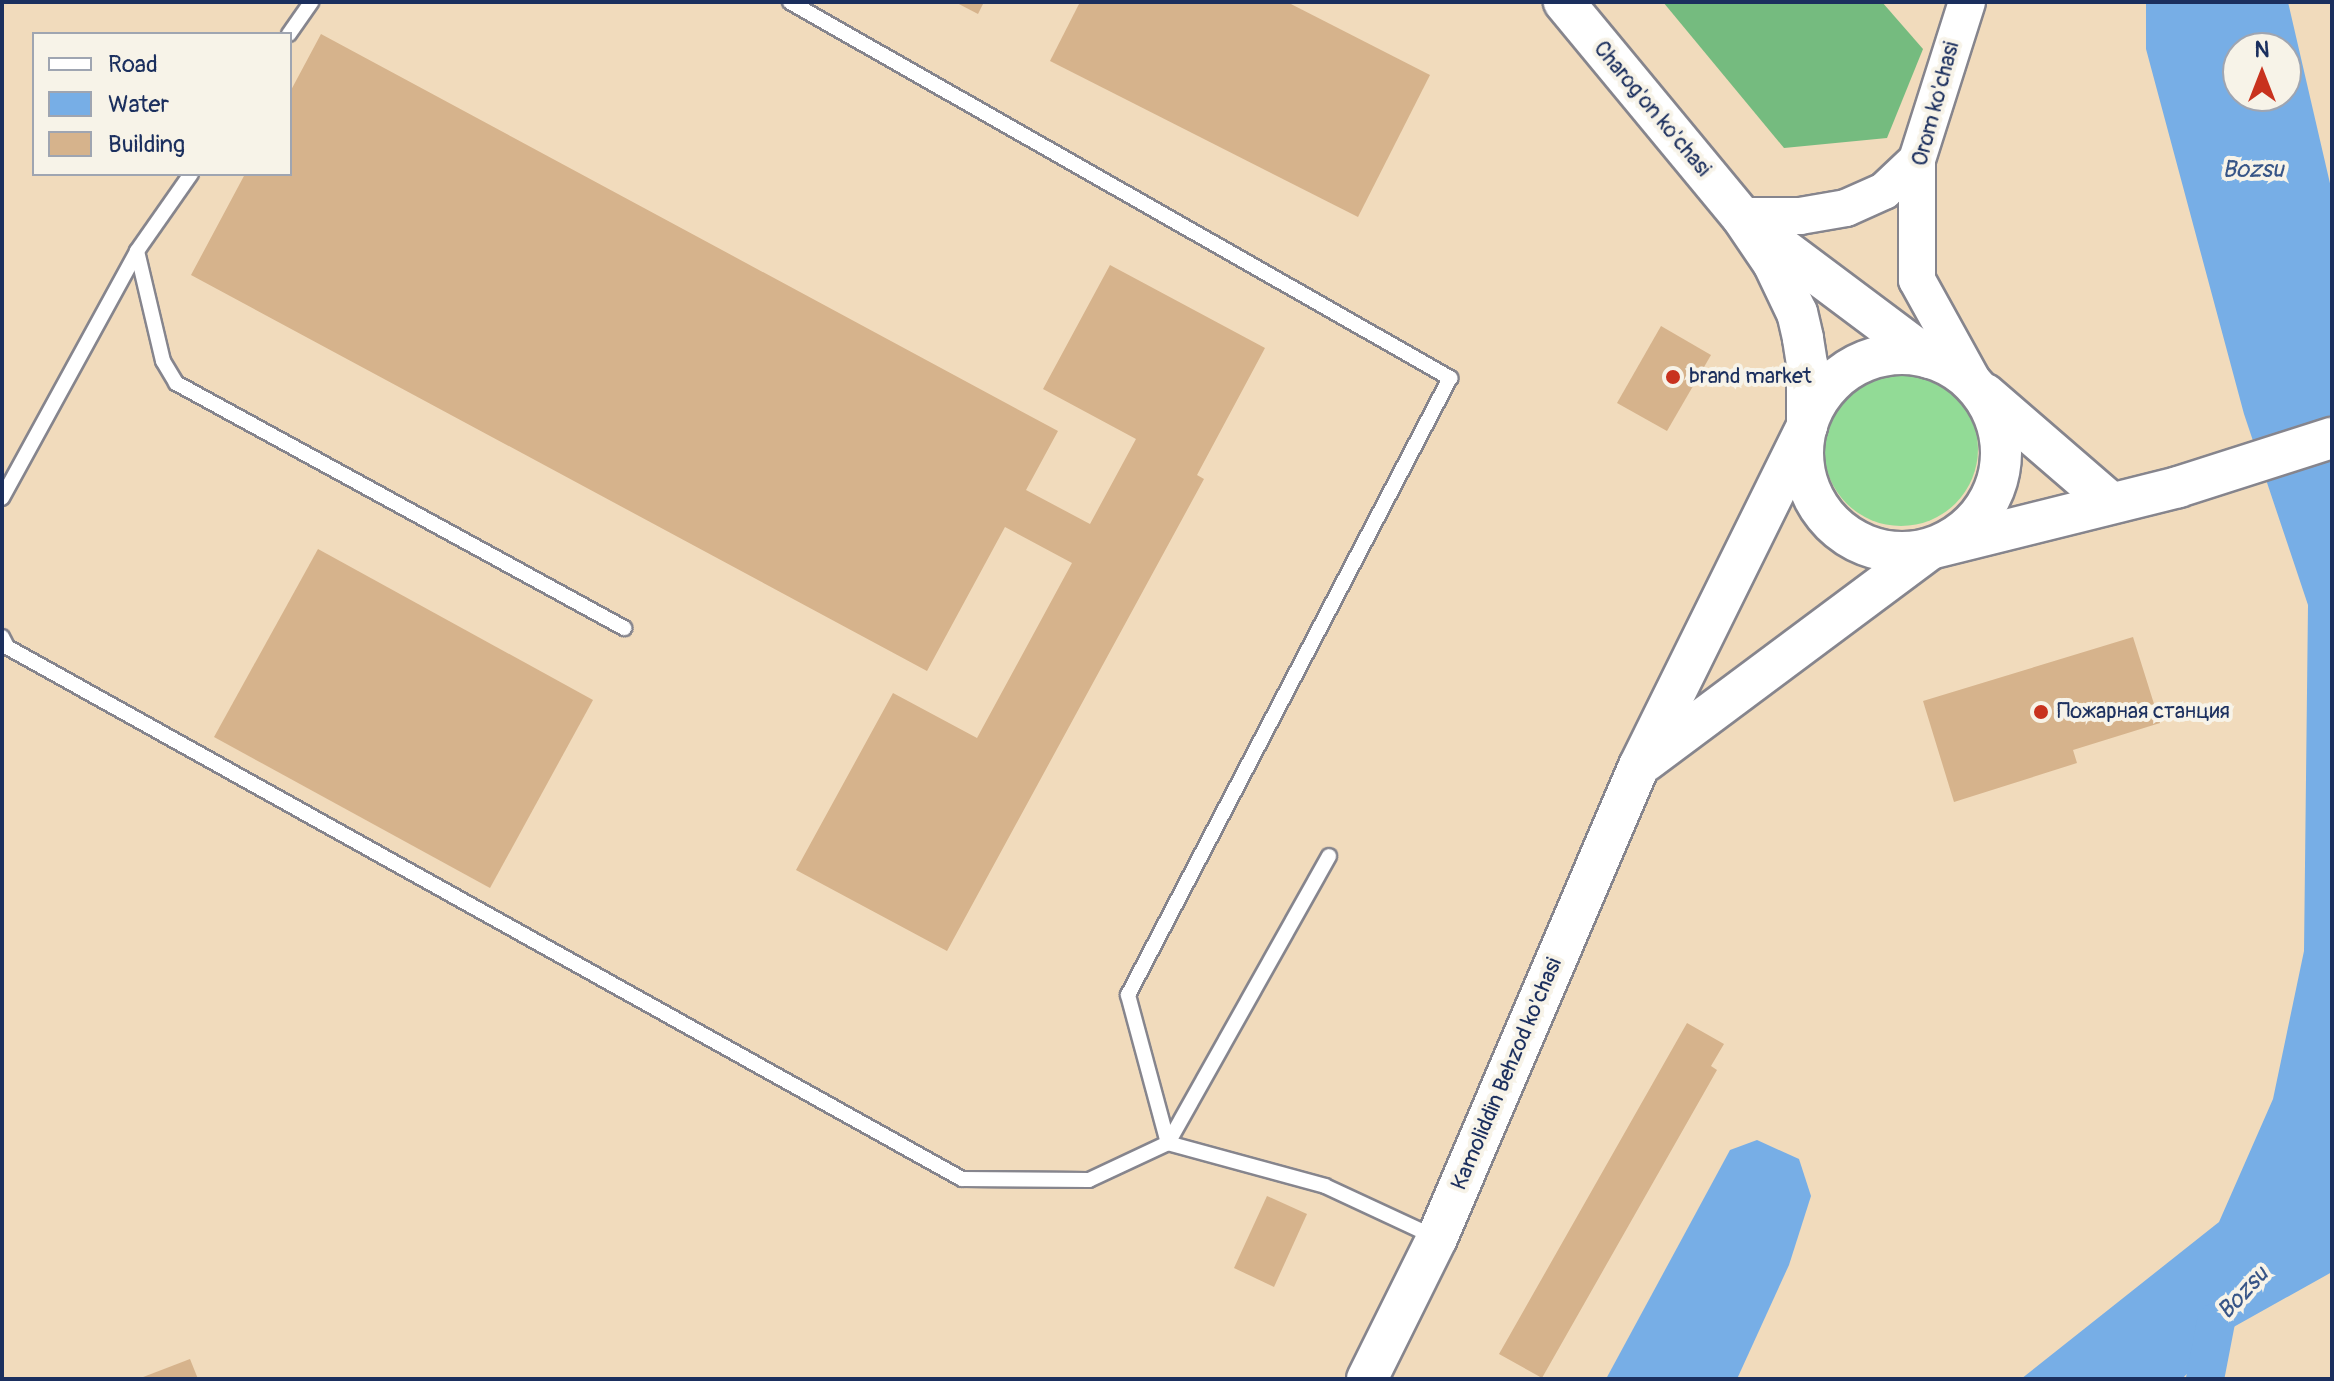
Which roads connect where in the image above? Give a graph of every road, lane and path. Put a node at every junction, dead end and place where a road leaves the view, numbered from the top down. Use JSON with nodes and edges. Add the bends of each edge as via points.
{"nodes":[{"id":1,"x":311,"y":2,"type":"edge"},
{"id":2,"x":790,"y":2,"type":"edge"},
{"id":3,"x":1564,"y":2,"type":"edge"},
{"id":4,"x":1967,"y":2,"type":"edge"},
{"id":5,"x":290,"y":32,"type":"edge"},
{"id":6,"x":1917,"y":160,"type":"junction"},
{"id":7,"x":190,"y":176,"type":"edge"},
{"id":8,"x":1741,"y":216,"type":"junction"},
{"id":9,"x":137,"y":251,"type":"junction"},
{"id":10,"x":1929,"y":358,"type":"junction"},
{"id":11,"x":1975,"y":385,"type":"junction"},
{"id":12,"x":1807,"y":426,"type":"junction"},
{"id":13,"x":2332,"y":438,"type":"edge"},
{"id":14,"x":2,"y":498,"type":"edge"},
{"id":15,"x":2110,"y":502,"type":"junction"},
{"id":16,"x":1930,"y":549,"type":"junction"},
{"id":17,"x":624,"y":628,"type":"dead end"},
{"id":18,"x":2,"y":637,"type":"edge"},
{"id":19,"x":1639,"y":766,"type":"junction"},
{"id":20,"x":1329,"y":856,"type":"dead end"},
{"id":21,"x":1168,"y":1143,"type":"junction"},
{"id":22,"x":1437,"y":1238,"type":"junction"},
{"id":23,"x":1367,"y":1379,"type":"edge"}],
"edges":[{"from":1,"to":5,"type":"lane"},
{"from":2,"to":21,"type":"lane","via":[[1450,378],[1128,995]]},
{"from":3,"to":8,"type":"main road","name":"Charog'on ko'chasi"},
{"from":4,"to":6,"type":"street","name":"Orom ko'chasi"},
{"from":6,"to":8,"type":"street","via":[[1884,191],[1846,208],[1800,216]]},
{"from":6,"to":11,"type":"street","name":"Orom ko'chasi","via":[[1917,280]]},
{"from":7,"to":9,"type":"lane"},
{"from":8,"to":10,"type":"main road"},
{"from":8,"to":12,"type":"main road","via":[[1773,263],[1797,313],[1807,364]]},
{"from":9,"to":14,"type":"lane"},
{"from":9,"to":17,"type":"lane","via":[[163,361],[176,383]]},
{"from":10,"to":11,"type":"main road","via":[[1954,368]]},
{"from":10,"to":12,"type":"main road","via":[[1902,354],[1870,360],[1842,374],[1820,397]]},
{"from":11,"to":15,"type":"main road"},
{"from":11,"to":16,"type":"main road","via":[[1993,413],[1999,435],[1998,479],[1985,510],[1961,534]]},
{"from":12,"to":16,"type":"main road","via":[[1803,455],[1808,486],[1822,512],[1844,534],[1871,548],[1900,553]]},
{"from":12,"to":19,"type":"main road","name":"Kamoliddin Behzod ko'chasi"},
{"from":13,"to":15,"type":"main road","via":[[2178,487]]},
{"from":15,"to":16,"type":"main road"},
{"from":16,"to":19,"type":"main road"},
{"from":18,"to":21,"type":"lane","via":[[21,655],[962,1179],[1089,1180]]},
{"from":19,"to":22,"type":"main road","name":"Kamoliddin Behzod ko'chasi"},
{"from":20,"to":21,"type":"lane"},
{"from":21,"to":22,"type":"lane","via":[[1325,1186]]},
{"from":22,"to":23,"type":"main road","name":"Kamoliddin Behzod ko'chasi"}]}
